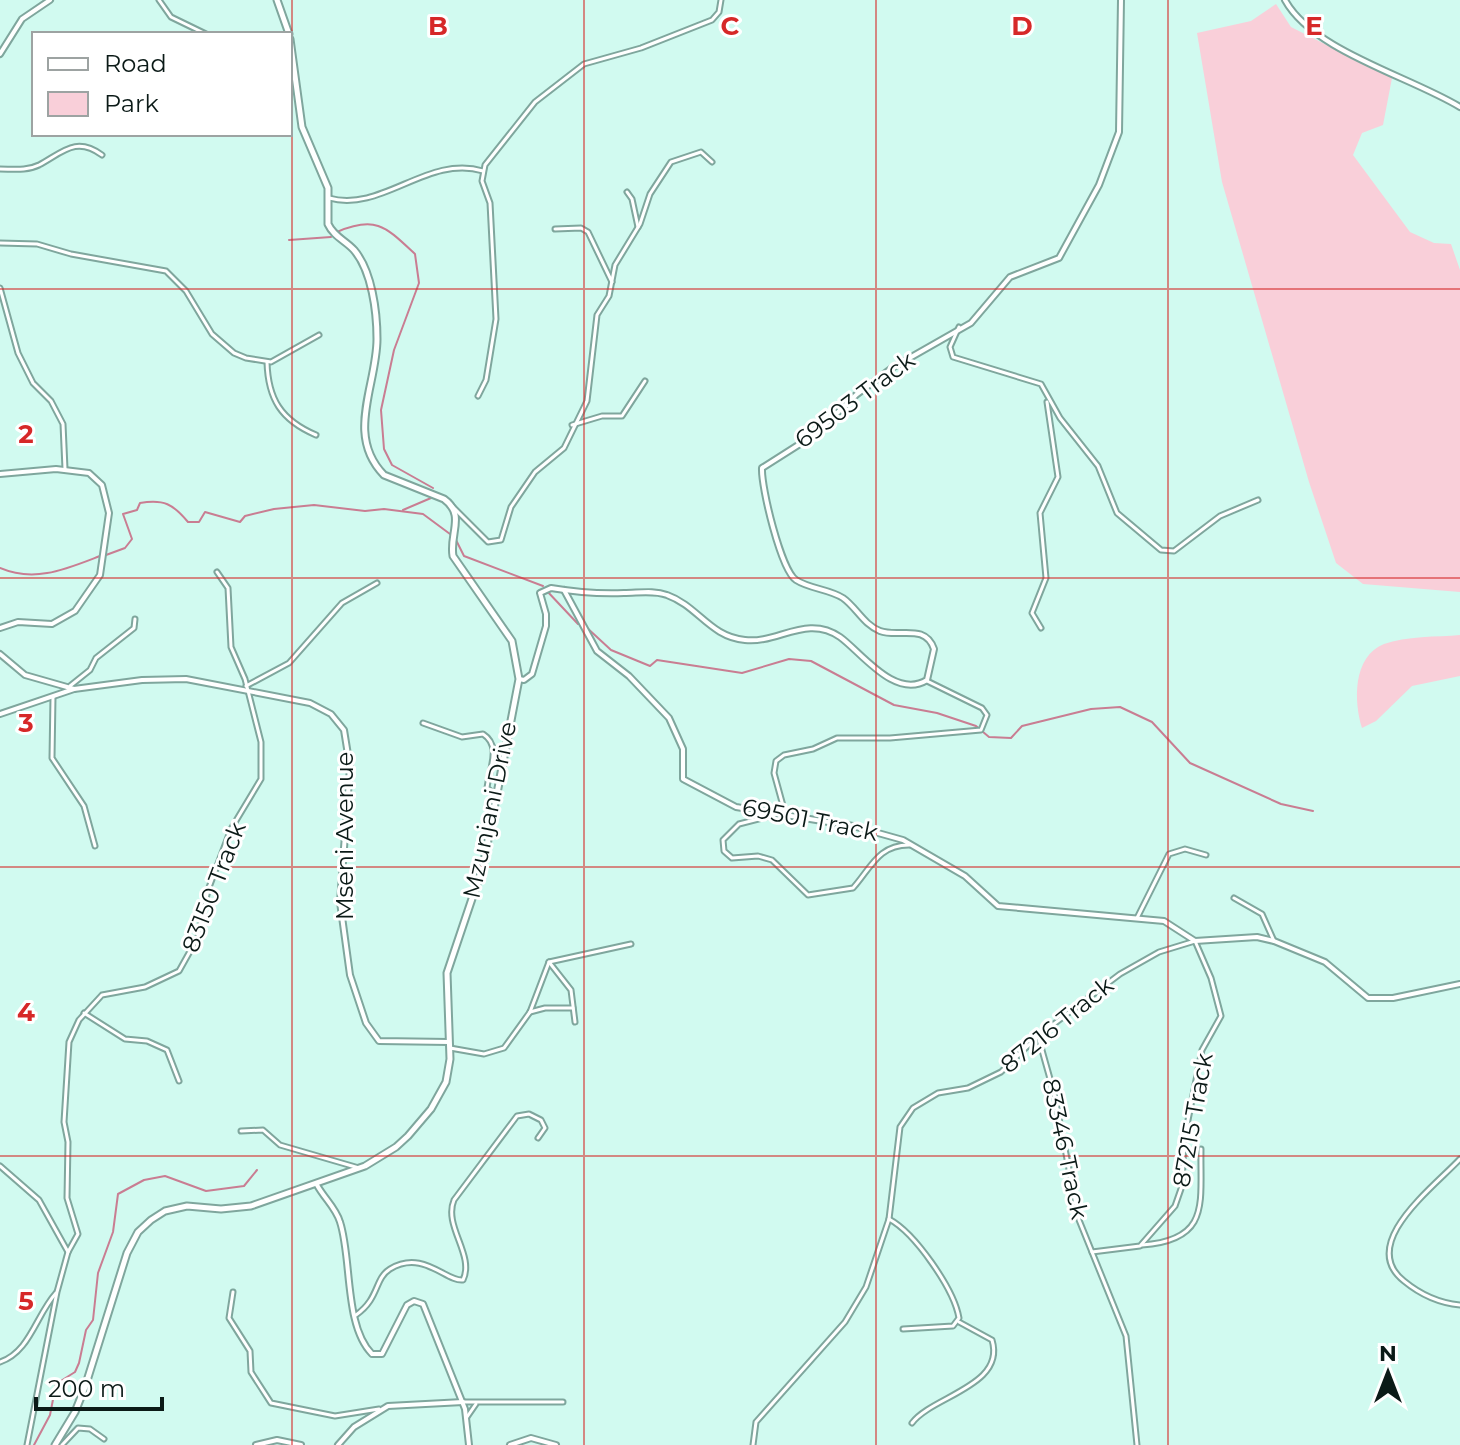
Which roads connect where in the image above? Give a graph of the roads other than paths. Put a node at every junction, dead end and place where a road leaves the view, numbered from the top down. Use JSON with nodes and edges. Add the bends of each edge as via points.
{"nodes":[{"id":1,"x":50,"y":0,"type":"edge"},
{"id":2,"x":159,"y":0,"type":"edge"},
{"id":3,"x":277,"y":0,"type":"edge"},
{"id":4,"x":721,"y":0,"type":"edge"},
{"id":5,"x":1121,"y":0,"type":"edge"},
{"id":6,"x":1285,"y":0,"type":"edge"},
{"id":7,"x":202,"y":32,"type":"edge"},
{"id":8,"x":288,"y":32,"type":"edge"},
{"id":9,"x":292,"y":52,"type":"edge"},
{"id":10,"x":0,"y":54,"type":"edge"},
{"id":11,"x":1460,"y":107,"type":"edge"},
{"id":12,"x":102,"y":155,"type":"dead end"},
{"id":13,"x":712,"y":162,"type":"dead end"},
{"id":14,"x":0,"y":169,"type":"edge"},
{"id":15,"x":483,"y":171,"type":"junction"},
{"id":16,"x":627,"y":192,"type":"dead end"},
{"id":17,"x":329,"y":198,"type":"junction"},
{"id":18,"x":638,"y":227,"type":"junction"},
{"id":19,"x":555,"y":229,"type":"dead end"},
{"id":20,"x":0,"y":243,"type":"edge"},
{"id":21,"x":612,"y":282,"type":"junction"},
{"id":22,"x":0,"y":288,"type":"edge"},
{"id":23,"x":959,"y":327,"type":"junction"},
{"id":24,"x":319,"y":335,"type":"dead end"},
{"id":25,"x":267,"y":362,"type":"junction"},
{"id":26,"x":645,"y":381,"type":"dead end"},
{"id":27,"x":478,"y":396,"type":"dead end"},
{"id":28,"x":1047,"y":398,"type":"junction"},
{"id":29,"x":572,"y":425,"type":"junction"},
{"id":30,"x":316,"y":435,"type":"dead end"},
{"id":31,"x":65,"y":469,"type":"junction"},
{"id":32,"x":0,"y":474,"type":"edge"},
{"id":33,"x":1258,"y":500,"type":"dead end"},
{"id":34,"x":452,"y":506,"type":"junction"},
{"id":35,"x":217,"y":572,"type":"dead end"},
{"id":36,"x":377,"y":583,"type":"dead end"},
{"id":37,"x":564,"y":590,"type":"junction"},
{"id":38,"x":135,"y":619,"type":"dead end"},
{"id":39,"x":0,"y":628,"type":"edge"},
{"id":40,"x":1041,"y":628,"type":"dead end"},
{"id":41,"x":0,"y":654,"type":"edge"},
{"id":42,"x":519,"y":679,"type":"junction"},
{"id":43,"x":927,"y":680,"type":"junction"},
{"id":44,"x":72,"y":688,"type":"junction"},
{"id":45,"x":247,"y":688,"type":"junction"},
{"id":46,"x":53,"y":697,"type":"junction"},
{"id":47,"x":0,"y":714,"type":"edge"},
{"id":48,"x":423,"y":723,"type":"dead end"},
{"id":49,"x":496,"y":795,"type":"junction"},
{"id":50,"x":778,"y":813,"type":"junction"},
{"id":51,"x":785,"y":813,"type":"junction"},
{"id":52,"x":913,"y":845,"type":"junction"},
{"id":53,"x":95,"y":846,"type":"dead end"},
{"id":54,"x":1206,"y":855,"type":"dead end"},
{"id":55,"x":1234,"y":898,"type":"dead end"},
{"id":56,"x":1137,"y":918,"type":"junction"},
{"id":57,"x":1195,"y":941,"type":"junction"},
{"id":58,"x":1274,"y":941,"type":"junction"},
{"id":59,"x":631,"y":944,"type":"dead end"},
{"id":60,"x":549,"y":962,"type":"junction"},
{"id":61,"x":1460,"y":984,"type":"edge"},
{"id":62,"x":574,"y":1008,"type":"junction"},
{"id":63,"x":530,"y":1012,"type":"junction"},
{"id":64,"x":84,"y":1013,"type":"junction"},
{"id":65,"x":575,"y":1022,"type":"dead end"},
{"id":66,"x":1038,"y":1036,"type":"junction"},
{"id":67,"x":450,"y":1045,"type":"junction"},
{"id":68,"x":179,"y":1081,"type":"dead end"},
{"id":69,"x":241,"y":1131,"type":"dead end"},
{"id":70,"x":538,"y":1138,"type":"dead end"},
{"id":71,"x":1201,"y":1149,"type":"dead end"},
{"id":72,"x":1460,"y":1159,"type":"edge"},
{"id":73,"x":0,"y":1166,"type":"edge"},
{"id":74,"x":359,"y":1168,"type":"junction"},
{"id":75,"x":317,"y":1185,"type":"junction"},
{"id":76,"x":889,"y":1219,"type":"junction"},
{"id":77,"x":1140,"y":1246,"type":"junction"},
{"id":78,"x":68,"y":1252,"type":"junction"},
{"id":79,"x":1092,"y":1252,"type":"junction"},
{"id":80,"x":57,"y":1292,"type":"junction"},
{"id":81,"x":233,"y":1292,"type":"dead end"},
{"id":82,"x":1460,"y":1305,"type":"edge"},
{"id":83,"x":356,"y":1315,"type":"junction"},
{"id":84,"x":959,"y":1322,"type":"junction"},
{"id":85,"x":903,"y":1329,"type":"dead end"},
{"id":86,"x":0,"y":1362,"type":"edge"},
{"id":87,"x":463,"y":1402,"type":"junction"},
{"id":88,"x":563,"y":1402,"type":"dead end"},
{"id":89,"x":478,"y":1403,"type":"junction"},
{"id":90,"x":381,"y":1410,"type":"junction"},
{"id":91,"x":467,"y":1417,"type":"junction"},
{"id":92,"x":912,"y":1423,"type":"dead end"},
{"id":93,"x":104,"y":1439,"type":"dead end"},
{"id":94,"x":27,"y":1445,"type":"edge"},
{"id":95,"x":55,"y":1445,"type":"edge"},
{"id":96,"x":62,"y":1445,"type":"edge"},
{"id":97,"x":256,"y":1445,"type":"edge"},
{"id":98,"x":301,"y":1445,"type":"edge"},
{"id":99,"x":338,"y":1445,"type":"edge"},
{"id":100,"x":469,"y":1445,"type":"edge"},
{"id":101,"x":510,"y":1445,"type":"edge"},
{"id":102,"x":556,"y":1445,"type":"edge"},
{"id":103,"x":753,"y":1445,"type":"edge"},
{"id":104,"x":1137,"y":1445,"type":"edge"}],
"edges":[{"from":1,"to":10,"type":"street","via":[[22,19]]},
{"from":2,"to":7,"type":"street","via":[[171,17]]},
{"from":3,"to":8,"type":"main road"},
{"from":4,"to":15,"type":"street","via":[[712,20],[584,64],[530,107]]},
{"from":5,"to":23,"type":"street","name":"69503 Track","via":[[1122,120],[1093,198],[1059,258],[1010,277],[982,313]]},
{"from":6,"to":11,"type":"street","via":[[1324,41]]},
{"from":9,"to":17,"type":"main road","via":[[302,127]]},
{"from":12,"to":14,"type":"street","via":[[78,144],[34,167]]},
{"from":13,"to":18,"type":"street","via":[[697,152],[671,162],[650,194]]},
{"from":15,"to":17,"type":"street","via":[[470,167],[431,172],[362,199]]},
{"from":15,"to":27,"type":"street","via":[[490,207],[495,325],[486,380]]},
{"from":16,"to":18,"type":"street"},
{"from":17,"to":34,"type":"main road","via":[[328,224],[362,264],[377,323],[376,361],[363,414],[373,459],[389,479]]},
{"from":18,"to":21,"type":"street","via":[[615,265]]},
{"from":19,"to":21,"type":"street","via":[[588,232]]},
{"from":20,"to":25,"type":"street","via":[[37,244],[166,271],[186,291],[219,342],[234,353]]},
{"from":21,"to":29,"type":"street","via":[[597,315],[589,394]]},
{"from":22,"to":31,"type":"street","via":[[18,353],[63,424]]},
{"from":23,"to":28,"type":"street","via":[[950,347],[954,358],[1034,381]]},
{"from":23,"to":43,"type":"street","name":"69503 Track","via":[[876,379],[814,435],[768,461],[762,471],[790,574],[843,599],[880,631],[926,637],[934,649]]},
{"from":24,"to":25,"type":"street"},
{"from":25,"to":30,"type":"street","via":[[268,388],[278,408]]},
{"from":26,"to":29,"type":"street","via":[[622,416]]},
{"from":28,"to":33,"type":"street","via":[[1098,466],[1117,513],[1164,551],[1174,551],[1220,516]]},
{"from":28,"to":40,"type":"street","via":[[1058,471],[1040,513],[1046,578],[1032,613]]},
{"from":29,"to":34,"type":"street","via":[[564,448],[535,472],[511,507],[498,542],[482,537]]},
{"from":31,"to":32,"type":"street"},
{"from":31,"to":39,"type":"street","via":[[89,473],[104,490],[109,513],[100,575],[75,611],[61,621]]},
{"from":34,"to":42,"type":"main road","name":"Mzunjani Drive","via":[[457,519],[453,556],[512,641]]},
{"from":35,"to":45,"type":"street","name":"83150 Track","via":[[228,588],[231,647]]},
{"from":36,"to":45,"type":"street","via":[[342,603],[289,663]]},
{"from":37,"to":42,"type":"street","via":[[540,590],[546,626],[532,674]]},
{"from":37,"to":43,"type":"street","via":[[665,594],[713,630],[743,640],[761,640],[794,628],[822,630],[838,635],[888,677],[915,684]]},
{"from":37,"to":50,"type":"street","name":"69501 Track","via":[[597,651],[669,718],[683,749],[683,779],[736,807]]},
{"from":38,"to":44,"type":"street","via":[[134,628],[96,658]]},
{"from":41,"to":44,"type":"street","name":"Mseni Avenue","via":[[25,675]]},
{"from":42,"to":49,"type":"main road","name":"Mzunjani Drive"},
{"from":43,"to":51,"type":"street","via":[[986,711],[981,730],[837,738],[784,755],[776,761],[774,773]]},
{"from":44,"to":45,"type":"street","name":"Mseni Avenue","via":[[186,679]]},
{"from":44,"to":46,"type":"street"},
{"from":45,"to":64,"type":"street","name":"83150 Track","via":[[261,742],[261,779],[231,829],[194,946],[169,978],[102,995]]},
{"from":45,"to":67,"type":"street","name":"Mseni Avenue","via":[[318,706],[340,721],[350,767],[340,902],[355,995],[379,1041]]},
{"from":46,"to":47,"type":"street"},
{"from":46,"to":53,"type":"street","via":[[52,758],[84,806]]},
{"from":48,"to":49,"type":"street","via":[[462,737],[483,734],[491,739],[487,788]]},
{"from":49,"to":67,"type":"main road","name":"Mzunjani Drive","via":[[478,886],[447,973]]},
{"from":50,"to":51,"type":"street","name":"69501 Track"},
{"from":50,"to":52,"type":"street","via":[[734,827],[723,840],[723,850],[732,858],[758,856],[777,863],[808,895],[853,888],[880,854]]},
{"from":51,"to":52,"type":"street","name":"69501 Track"},
{"from":52,"to":56,"type":"street","name":"69501 Track","via":[[965,876],[998,906]]},
{"from":54,"to":56,"type":"street","via":[[1185,849],[1169,854]]},
{"from":55,"to":58,"type":"street","via":[[1262,914]]},
{"from":56,"to":57,"type":"street","name":"69501 Track","via":[[1169,922]]},
{"from":57,"to":58,"type":"street","name":"87216 Track"},
{"from":57,"to":66,"type":"street","name":"87216 Track","via":[[1137,963]]},
{"from":57,"to":77,"type":"street","name":"87215 Track","via":[[1221,1016],[1202,1050],[1179,1198]]},
{"from":58,"to":61,"type":"street","name":"87216 Track","via":[[1325,962],[1368,998]]},
{"from":59,"to":60,"type":"street"},
{"from":60,"to":62,"type":"street","via":[[567,984]]},
{"from":60,"to":63,"type":"street"},
{"from":62,"to":63,"type":"street"},
{"from":62,"to":65,"type":"street"},
{"from":63,"to":67,"type":"street","via":[[504,1048],[484,1054]]},
{"from":64,"to":68,"type":"street","via":[[125,1039],[167,1050]]},
{"from":64,"to":78,"type":"street","via":[[67,1052],[67,1198],[78,1228]]},
{"from":66,"to":76,"type":"street","name":"87216 Track","via":[[1001,1072],[968,1088],[938,1093],[913,1108],[897,1139]]},
{"from":66,"to":79,"type":"street","name":"83346 Track","via":[[1076,1211]]},
{"from":67,"to":74,"type":"main road","name":"Mzunjani Drive","via":[[446,1082],[431,1109],[396,1147]]},
{"from":69,"to":74,"type":"street","via":[[263,1130],[280,1145]]},
{"from":70,"to":83,"type":"street","via":[[545,1128],[541,1120],[517,1116],[454,1200],[451,1209],[466,1269],[463,1280],[425,1264],[399,1265],[384,1274],[371,1304]]},
{"from":71,"to":77,"type":"street","via":[[1201,1208],[1194,1225],[1172,1240]]},
{"from":72,"to":82,"type":"street","via":[[1395,1227],[1389,1251],[1393,1269],[1413,1289]]},
{"from":73,"to":78,"type":"street","via":[[39,1200]]},
{"from":74,"to":75,"type":"main road","name":"Mzunjani Drive"},
{"from":75,"to":83,"type":"street","via":[[340,1222]]},
{"from":75,"to":95,"type":"main road","name":"Mzunjani Drive","via":[[241,1208],[174,1208],[138,1232],[80,1399]]},
{"from":76,"to":84,"type":"street","via":[[941,1277]]},
{"from":76,"to":103,"type":"street","name":"87216 Track","via":[[853,1312],[756,1422]]},
{"from":77,"to":79,"type":"street"},
{"from":78,"to":80,"type":"street"},
{"from":79,"to":104,"type":"street","name":"83346 Track","via":[[1126,1336]]},
{"from":80,"to":86,"type":"street","via":[[23,1345]]},
{"from":80,"to":94,"type":"street"},
{"from":81,"to":90,"type":"street","via":[[229,1318],[250,1351],[250,1370],[269,1402],[335,1416]]},
{"from":83,"to":87,"type":"street","via":[[363,1342],[378,1355],[391,1343],[407,1305],[423,1304]]},
{"from":84,"to":85,"type":"street"},
{"from":84,"to":92,"type":"street","via":[[992,1340],[989,1364],[968,1387],[930,1405]]},
{"from":87,"to":89,"type":"street"},
{"from":87,"to":90,"type":"street","via":[[402,1403]]},
{"from":87,"to":91,"type":"street"},
{"from":88,"to":89,"type":"street"},
{"from":89,"to":91,"type":"street"},
{"from":90,"to":99,"type":"street","via":[[345,1434]]},
{"from":91,"to":100,"type":"street"},
{"from":93,"to":96,"type":"street","via":[[78,1428]]},
{"from":97,"to":98,"type":"street","via":[[277,1440]]},
{"from":101,"to":102,"type":"street","via":[[531,1438]]}]}
